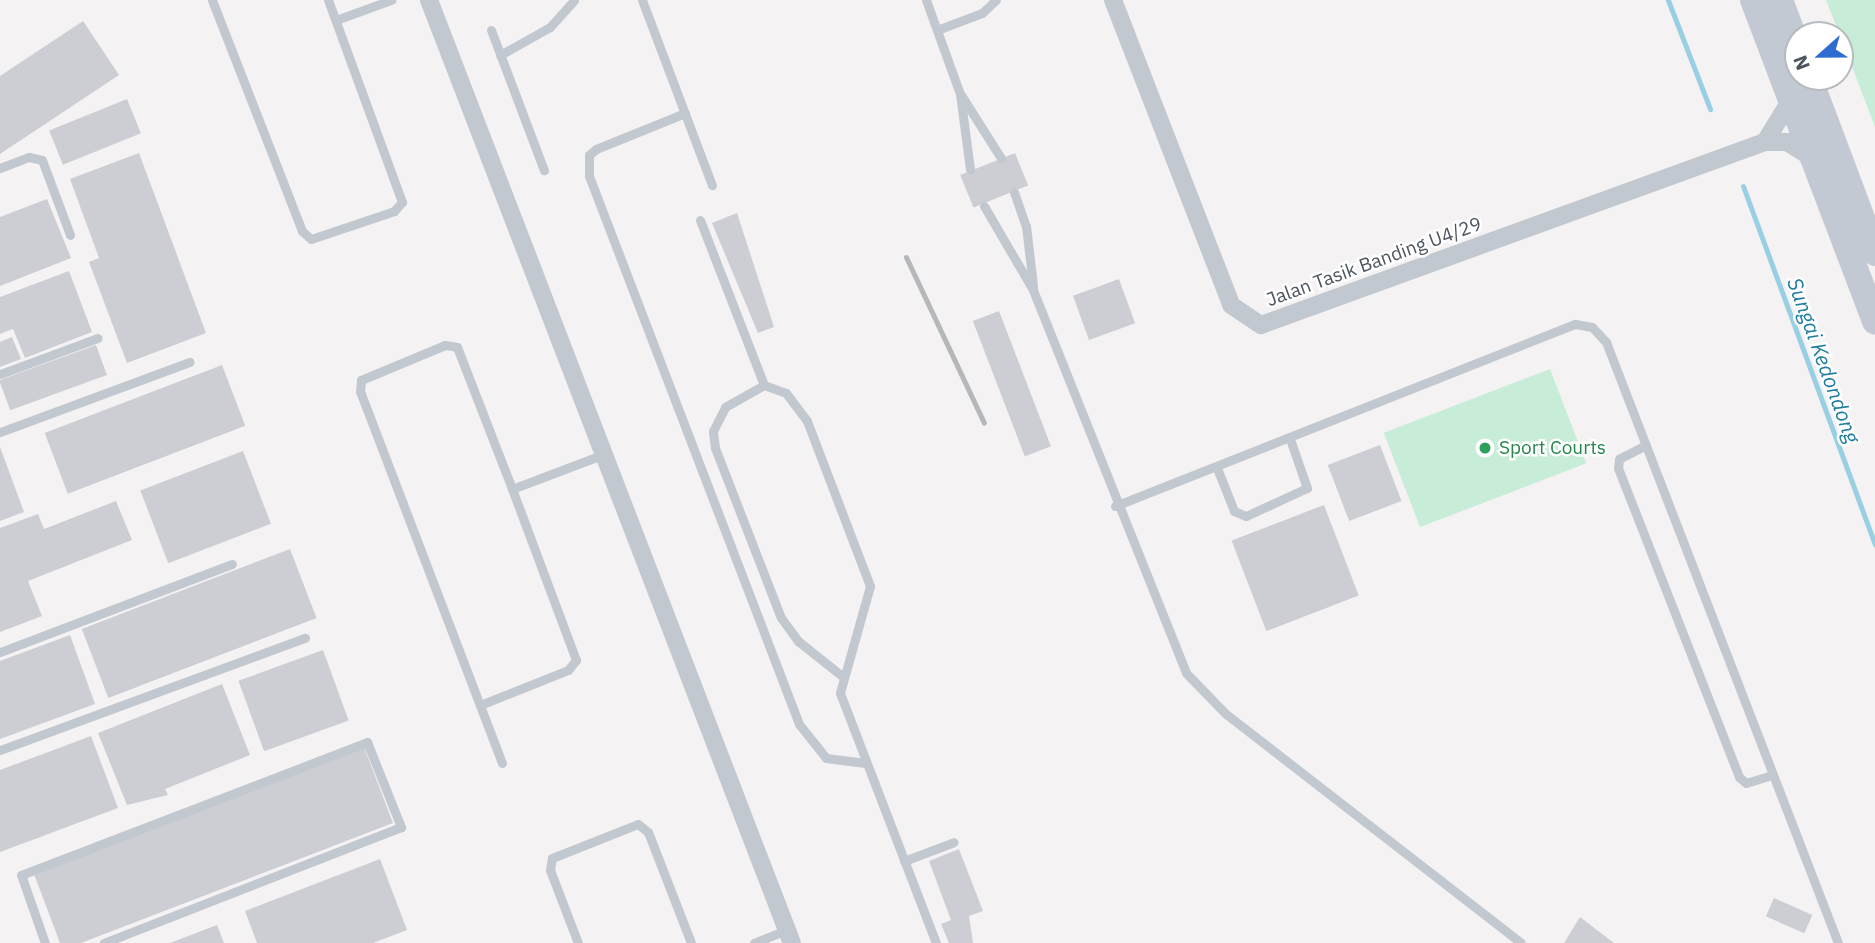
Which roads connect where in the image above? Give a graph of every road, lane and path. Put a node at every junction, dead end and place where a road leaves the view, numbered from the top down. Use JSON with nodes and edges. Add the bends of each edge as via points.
{"nodes":[{"id":1,"x":212,"y":0,"type":"edge"},
{"id":2,"x":328,"y":0,"type":"edge"},
{"id":3,"x":391,"y":0,"type":"edge"},
{"id":4,"x":429,"y":0,"type":"edge"},
{"id":5,"x":574,"y":0,"type":"edge"},
{"id":6,"x":642,"y":0,"type":"edge"},
{"id":7,"x":926,"y":0,"type":"edge"},
{"id":8,"x":996,"y":0,"type":"edge"},
{"id":9,"x":1112,"y":0,"type":"edge"},
{"id":10,"x":1753,"y":0,"type":"edge"},
{"id":11,"x":1780,"y":0,"type":"edge"},
{"id":12,"x":336,"y":20,"type":"junction"},
{"id":13,"x":1788,"y":21,"type":"edge"},
{"id":14,"x":491,"y":30,"type":"dead end"},
{"id":15,"x":937,"y":30,"type":"junction"},
{"id":16,"x":500,"y":55,"type":"junction"},
{"id":17,"x":1784,"y":56,"type":"edge"},
{"id":18,"x":1799,"y":91,"type":"edge"},
{"id":19,"x":1802,"y":91,"type":"edge"},
{"id":20,"x":1803,"y":91,"type":"edge"},
{"id":21,"x":960,"y":93,"type":"junction"},
{"id":22,"x":685,"y":113,"type":"junction"},
{"id":23,"x":1765,"y":142,"type":"junction"},
{"id":24,"x":1001,"y":158,"type":"dead end"},
{"id":25,"x":1819,"y":164,"type":"junction"},
{"id":26,"x":0,"y":168,"type":"edge"},
{"id":27,"x":970,"y":169,"type":"dead end"},
{"id":28,"x":544,"y":170,"type":"dead end"},
{"id":29,"x":712,"y":185,"type":"dead end"},
{"id":30,"x":1014,"y":192,"type":"dead end"},
{"id":31,"x":984,"y":205,"type":"dead end"},
{"id":32,"x":700,"y":220,"type":"dead end"},
{"id":33,"x":70,"y":235,"type":"dead end"},
{"id":34,"x":1875,"y":253,"type":"edge"},
{"id":35,"x":1033,"y":290,"type":"junction"},
{"id":36,"x":1875,"y":322,"type":"edge"},
{"id":37,"x":97,"y":338,"type":"dead end"},
{"id":38,"x":189,"y":362,"type":"dead end"},
{"id":39,"x":0,"y":374,"type":"edge"},
{"id":40,"x":764,"y":385,"type":"junction"},
{"id":41,"x":0,"y":432,"type":"edge"},
{"id":42,"x":1290,"y":439,"type":"junction"},
{"id":43,"x":1646,"y":445,"type":"junction"},
{"id":44,"x":606,"y":453,"type":"junction"},
{"id":45,"x":1217,"y":468,"type":"junction"},
{"id":46,"x":512,"y":489,"type":"junction"},
{"id":47,"x":1115,"y":506,"type":"junction"},
{"id":48,"x":232,"y":564,"type":"dead end"},
{"id":49,"x":305,"y":638,"type":"dead end"},
{"id":50,"x":0,"y":652,"type":"edge"},
{"id":51,"x":842,"y":676,"type":"junction"},
{"id":52,"x":481,"y":705,"type":"junction"},
{"id":53,"x":0,"y":750,"type":"edge"},
{"id":54,"x":502,"y":763,"type":"dead end"},
{"id":55,"x":866,"y":763,"type":"junction"},
{"id":56,"x":1773,"y":775,"type":"junction"},
{"id":57,"x":954,"y":842,"type":"dead end"},
{"id":58,"x":904,"y":861,"type":"junction"},
{"id":59,"x":790,"y":937,"type":"edge"},
{"id":60,"x":45,"y":943,"type":"edge"},
{"id":61,"x":104,"y":943,"type":"edge"},
{"id":62,"x":578,"y":943,"type":"edge"},
{"id":63,"x":691,"y":943,"type":"edge"},
{"id":64,"x":754,"y":943,"type":"edge"},
{"id":65,"x":936,"y":943,"type":"edge"},
{"id":66,"x":1521,"y":943,"type":"edge"},
{"id":67,"x":1838,"y":943,"type":"edge"}],
"edges":[{"from":1,"to":12,"type":"lane","via":[[302,231],[311,239],[394,211],[401,202]]},
{"from":2,"to":12,"type":"lane"},
{"from":3,"to":12,"type":"lane"},
{"from":4,"to":44,"type":"street"},
{"from":5,"to":16,"type":"lane","via":[[551,27]]},
{"from":6,"to":22,"type":"lane"},
{"from":7,"to":15,"type":"lane"},
{"from":8,"to":15,"type":"lane","via":[[982,13]]},
{"from":9,"to":23,"type":"street","name":"Jalan Tasik Banding U4/29","via":[[1231,305],[1261,325]]},
{"from":10,"to":17,"type":"main road"},
{"from":11,"to":13,"type":"main road"},
{"from":14,"to":16,"type":"lane"},
{"from":15,"to":21,"type":"lane"},
{"from":16,"to":28,"type":"lane"},
{"from":18,"to":23,"type":"street","via":[[1787,116]]},
{"from":19,"to":25,"type":"main road"},
{"from":20,"to":34,"type":"main road"},
{"from":21,"to":24,"type":"lane"},
{"from":21,"to":27,"type":"lane"},
{"from":22,"to":29,"type":"lane"},
{"from":22,"to":55,"type":"lane","via":[[596,149],[587,162],[589,176],[800,724],[826,758]]},
{"from":23,"to":25,"type":"street","name":"Jalan Tasik Banding U4/29","via":[[1801,147]]},
{"from":25,"to":36,"type":"main road"},
{"from":26,"to":33,"type":"lane","via":[[29,157],[42,160]]},
{"from":30,"to":35,"type":"lane","via":[[1026,226]]},
{"from":31,"to":35,"type":"lane"},
{"from":32,"to":40,"type":"lane"},
{"from":35,"to":47,"type":"lane"},
{"from":37,"to":39,"type":"lane"},
{"from":38,"to":41,"type":"lane"},
{"from":40,"to":51,"type":"lane","via":[[786,393],[807,421],[870,586]]},
{"from":40,"to":51,"type":"lane","via":[[725,407],[713,431],[715,448],[782,618],[798,641]]},
{"from":42,"to":43,"type":"lane","via":[[1575,324],[1592,327],[1606,342]]},
{"from":42,"to":45,"type":"lane"},
{"from":42,"to":45,"type":"lane","via":[[1307,488],[1246,516],[1234,510]]},
{"from":43,"to":56,"type":"lane"},
{"from":43,"to":56,"type":"lane","via":[[1619,459],[1618,468],[1739,777],[1751,783]]},
{"from":44,"to":46,"type":"lane"},
{"from":44,"to":59,"type":"street"},
{"from":45,"to":47,"type":"lane"},
{"from":46,"to":52,"type":"lane","via":[[576,660],[568,670]]},
{"from":46,"to":52,"type":"lane","via":[[457,347],[445,345],[362,380],[360,392]]},
{"from":47,"to":66,"type":"lane","via":[[1169,643],[1207,696]]},
{"from":48,"to":50,"type":"lane"},
{"from":49,"to":53,"type":"lane"},
{"from":51,"to":55,"type":"lane","via":[[843,704]]},
{"from":52,"to":54,"type":"lane"},
{"from":55,"to":58,"type":"lane"},
{"from":56,"to":67,"type":"lane"},
{"from":57,"to":58,"type":"lane"},
{"from":58,"to":65,"type":"lane"},
{"from":59,"to":64,"type":"lane"},
{"from":60,"to":61,"type":"lane","via":[[22,875],[367,742],[401,827]]},
{"from":62,"to":63,"type":"lane","via":[[550,870],[552,858],[638,824],[648,832]]}]}
